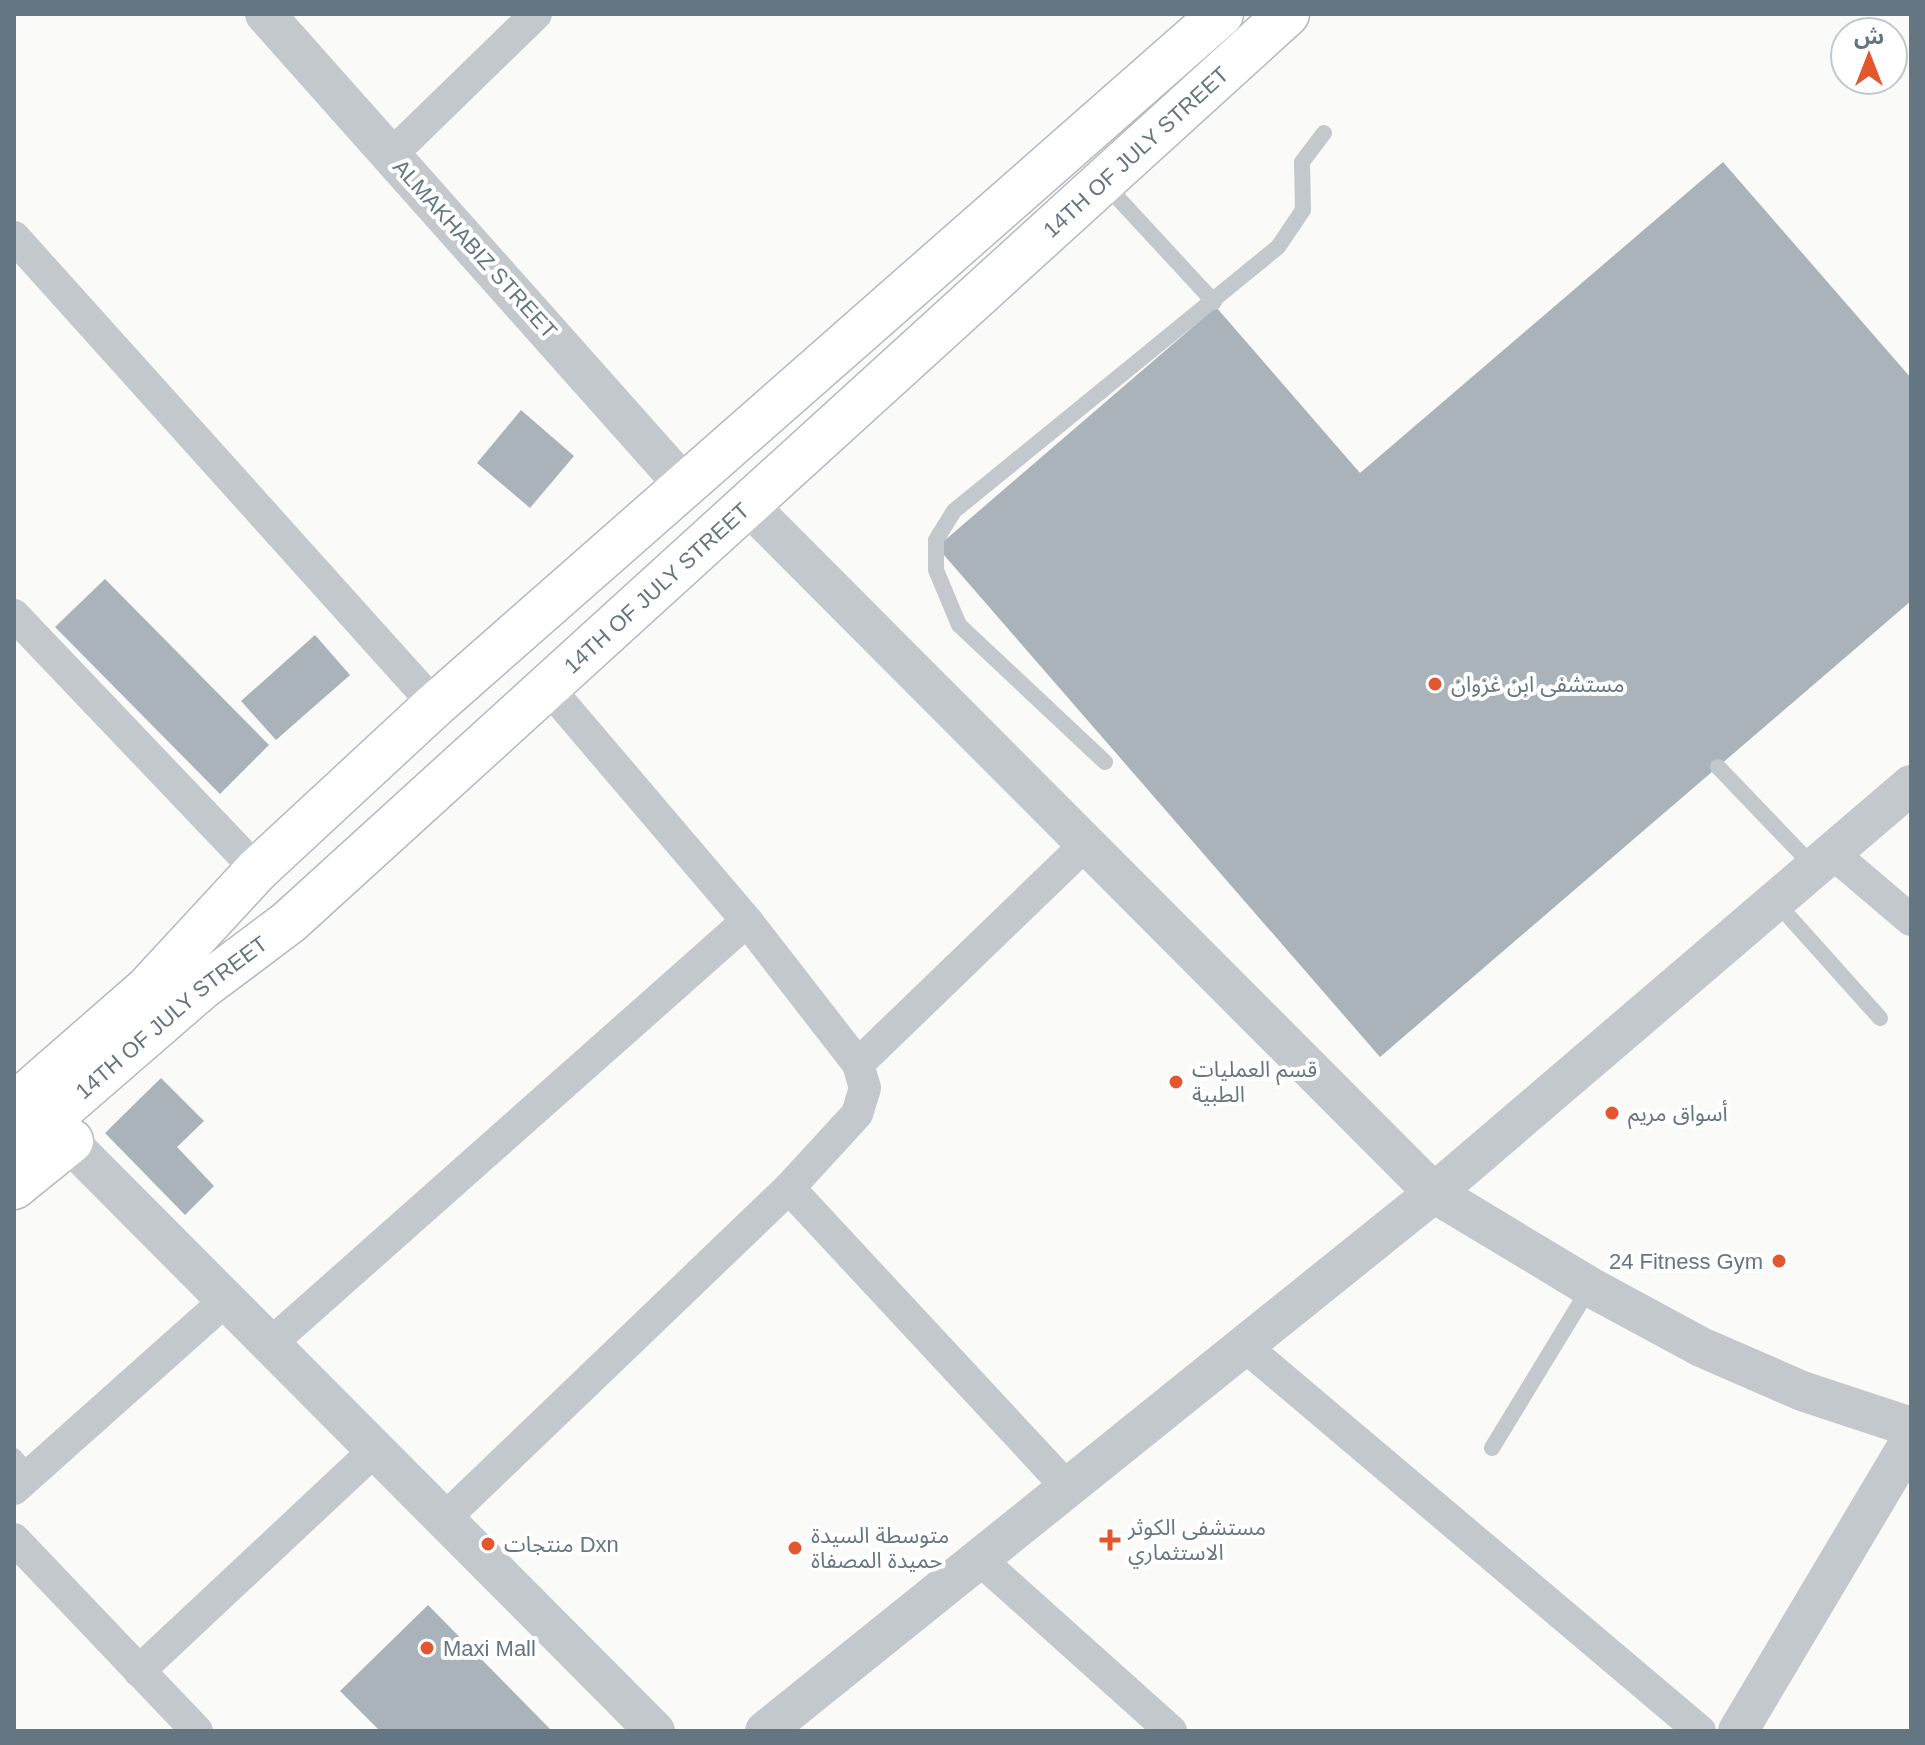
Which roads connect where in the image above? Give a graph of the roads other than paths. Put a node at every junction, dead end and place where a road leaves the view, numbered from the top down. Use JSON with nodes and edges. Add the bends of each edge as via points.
{"nodes":[{"id":1,"x":265,"y":14,"type":"edge"},
{"id":2,"x":536,"y":14,"type":"edge"},
{"id":3,"x":1221,"y":14,"type":"edge"},
{"id":4,"x":1287,"y":14,"type":"edge"},
{"id":5,"x":1324,"y":133,"type":"dead end"},
{"id":6,"x":391,"y":155,"type":"junction"},
{"id":7,"x":1103,"y":182,"type":"junction"},
{"id":8,"x":14,"y":237,"type":"edge"},
{"id":9,"x":1214,"y":302,"type":"junction"},
{"id":10,"x":684,"y":485,"type":"junction"},
{"id":11,"x":749,"y":506,"type":"junction"},
{"id":12,"x":14,"y":615,"type":"edge"},
{"id":13,"x":546,"y":685,"type":"junction"},
{"id":14,"x":435,"y":705,"type":"junction"},
{"id":15,"x":1105,"y":762,"type":"dead end"},
{"id":16,"x":1718,"y":767,"type":"dead end"},
{"id":17,"x":1911,"y":785,"type":"edge"},
{"id":18,"x":1086,"y":844,"type":"junction"},
{"id":19,"x":1822,"y":860,"type":"junction"},
{"id":20,"x":257,"y":870,"type":"junction"},
{"id":21,"x":1775,"y":901,"type":"junction"},
{"id":22,"x":1911,"y":920,"type":"edge"},
{"id":23,"x":747,"y":921,"type":"junction"},
{"id":24,"x":289,"y":922,"type":"junction"},
{"id":25,"x":161,"y":999,"type":"junction"},
{"id":26,"x":1880,"y":1018,"type":"dead end"},
{"id":27,"x":858,"y":1064,"type":"junction"},
{"id":28,"x":14,"y":1067,"type":"edge"},
{"id":29,"x":14,"y":1105,"type":"edge"},
{"id":30,"x":69,"y":1142,"type":"junction"},
{"id":31,"x":14,"y":1150,"type":"edge"},
{"id":32,"x":14,"y":1187,"type":"edge"},
{"id":33,"x":789,"y":1188,"type":"junction"},
{"id":34,"x":1434,"y":1193,"type":"junction"},
{"id":35,"x":1590,"y":1287,"type":"junction"},
{"id":36,"x":226,"y":1300,"type":"junction"},
{"id":37,"x":270,"y":1344,"type":"junction"},
{"id":38,"x":1242,"y":1344,"type":"junction"},
{"id":39,"x":1911,"y":1427,"type":"edge"},
{"id":40,"x":1911,"y":1440,"type":"edge"},
{"id":41,"x":1492,"y":1448,"type":"dead end"},
{"id":42,"x":375,"y":1450,"type":"junction"},
{"id":43,"x":19,"y":1473,"type":"edge"},
{"id":44,"x":1066,"y":1486,"type":"junction"},
{"id":45,"x":444,"y":1519,"type":"junction"},
{"id":46,"x":14,"y":1539,"type":"edge"},
{"id":47,"x":978,"y":1558,"type":"junction"},
{"id":48,"x":139,"y":1671,"type":"junction"},
{"id":49,"x":197,"y":1731,"type":"edge"},
{"id":50,"x":655,"y":1731,"type":"edge"},
{"id":51,"x":765,"y":1731,"type":"edge"},
{"id":52,"x":1171,"y":1731,"type":"edge"},
{"id":53,"x":1700,"y":1731,"type":"edge"},
{"id":54,"x":1738,"y":1731,"type":"edge"}],
"edges":[{"from":1,"to":6,"type":"street","name":"ALMAKHABIZ STREET"},
{"from":2,"to":6,"type":"street"},
{"from":3,"to":10,"type":"main road","name":"14TH OF JULY STREET"},
{"from":4,"to":7,"type":"main road","name":"14TH OF JULY STREET"},
{"from":5,"to":9,"type":"lane","via":[[1302,162],[1303,210],[1278,247]]},
{"from":6,"to":10,"type":"street","name":"ALMAKHABIZ STREET"},
{"from":7,"to":9,"type":"lane"},
{"from":7,"to":11,"type":"main road","name":"14TH OF JULY STREET"},
{"from":8,"to":14,"type":"street"},
{"from":9,"to":15,"type":"lane","via":[[954,511],[936,540],[936,570],[959,625]]},
{"from":10,"to":14,"type":"main road","name":"14TH OF JULY STREET"},
{"from":11,"to":13,"type":"main road","name":"14TH OF JULY STREET"},
{"from":11,"to":18,"type":"street"},
{"from":12,"to":20,"type":"street"},
{"from":13,"to":23,"type":"street"},
{"from":13,"to":24,"type":"main road","name":"14TH OF JULY STREET"},
{"from":14,"to":20,"type":"main road","name":"14TH OF JULY STREET"},
{"from":16,"to":19,"type":"lane"},
{"from":17,"to":19,"type":"street"},
{"from":18,"to":27,"type":"street"},
{"from":18,"to":34,"type":"street"},
{"from":19,"to":21,"type":"street"},
{"from":19,"to":22,"type":"street"},
{"from":20,"to":25,"type":"main road","name":"14TH OF JULY STREET"},
{"from":20,"to":28,"type":"main road"},
{"from":21,"to":26,"type":"lane"},
{"from":21,"to":34,"type":"street"},
{"from":23,"to":27,"type":"street"},
{"from":23,"to":37,"type":"street"},
{"from":24,"to":25,"type":"main road","name":"14TH OF JULY STREET"},
{"from":24,"to":30,"type":"main road","via":[[217,1008]]},
{"from":25,"to":29,"type":"main road","name":"14TH OF JULY STREET"},
{"from":25,"to":31,"type":"main road","name":"14TH OF JULY STREET"},
{"from":27,"to":33,"type":"street","via":[[865,1088],[857,1114]]},
{"from":30,"to":32,"type":"main road"},
{"from":30,"to":36,"type":"street"},
{"from":33,"to":44,"type":"street"},
{"from":33,"to":45,"type":"street"},
{"from":34,"to":35,"type":"street"},
{"from":34,"to":38,"type":"street"},
{"from":35,"to":39,"type":"street","via":[[1701,1347],[1802,1391]]},
{"from":35,"to":41,"type":"lane"},
{"from":36,"to":37,"type":"street"},
{"from":36,"to":43,"type":"street"},
{"from":37,"to":42,"type":"street"},
{"from":38,"to":44,"type":"street"},
{"from":38,"to":53,"type":"street"},
{"from":40,"to":54,"type":"street"},
{"from":42,"to":45,"type":"street"},
{"from":42,"to":48,"type":"street"},
{"from":44,"to":47,"type":"street"},
{"from":45,"to":50,"type":"street"},
{"from":46,"to":48,"type":"street"},
{"from":47,"to":51,"type":"street"},
{"from":47,"to":52,"type":"street"},
{"from":48,"to":49,"type":"street"}]}
